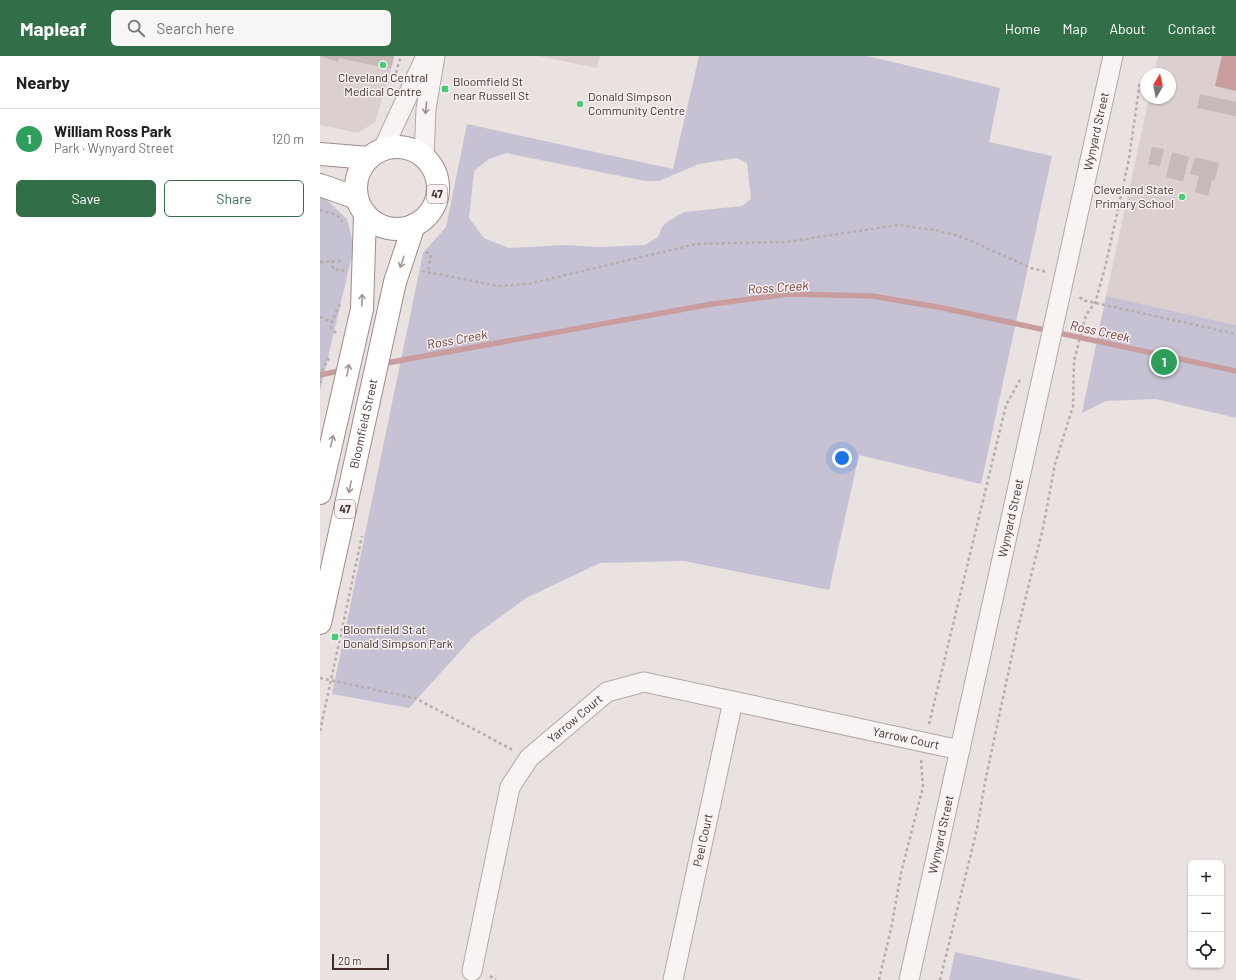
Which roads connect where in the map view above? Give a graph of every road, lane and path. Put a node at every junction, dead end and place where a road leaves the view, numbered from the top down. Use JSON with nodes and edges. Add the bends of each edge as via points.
{"nodes":[{"id":1,"x":401,"y":56,"type":"edge"},
{"id":2,"x":426,"y":56,"type":"edge"},
{"id":3,"x":434,"y":56,"type":"edge"},
{"id":4,"x":1114,"y":56,"type":"edge"},
{"id":5,"x":394,"y":78,"type":"dead end"},
{"id":6,"x":1140,"y":81,"type":"dead end"},
{"id":7,"x":376,"y":153,"type":"junction"},
{"id":8,"x":320,"y":154,"type":"edge"},
{"id":9,"x":424,"y":158,"type":"junction"},
{"id":10,"x":320,"y":185,"type":"edge"},
{"id":11,"x":361,"y":206,"type":"junction"},
{"id":12,"x":414,"y":226,"type":"junction"},
{"id":13,"x":431,"y":255,"type":"dead end"},
{"id":14,"x":332,"y":260,"type":"junction"},
{"id":15,"x":348,"y":261,"type":"dead end"},
{"id":16,"x":320,"y":262,"type":"edge"},
{"id":17,"x":333,"y":269,"type":"dead end"},
{"id":18,"x":422,"y":271,"type":"dead end"},
{"id":19,"x":428,"y":272,"type":"junction"},
{"id":20,"x":1063,"y":284,"type":"junction"},
{"id":21,"x":1095,"y":303,"type":"junction"},
{"id":22,"x":1236,"y":334,"type":"edge"},
{"id":23,"x":1024,"y":374,"type":"dead end"},
{"id":24,"x":320,"y":493,"type":"edge"},
{"id":25,"x":320,"y":623,"type":"edge"},
{"id":26,"x":320,"y":678,"type":"edge"},
{"id":27,"x":331,"y":680,"type":"junction"},
{"id":28,"x":733,"y":702,"type":"junction"},
{"id":29,"x":320,"y":731,"type":"edge"},
{"id":30,"x":924,"y":742,"type":"junction"},
{"id":31,"x":960,"y":750,"type":"junction"},
{"id":32,"x":529,"y":758,"type":"junction"},
{"id":33,"x":472,"y":971,"type":"dead end"},
{"id":34,"x":674,"y":980,"type":"edge"},
{"id":35,"x":879,"y":980,"type":"edge"},
{"id":36,"x":909,"y":980,"type":"edge"},
{"id":37,"x":940,"y":980,"type":"edge"}],
"edges":[{"from":1,"to":5,"type":"path"},
{"from":2,"to":7,"type":"street"},
{"from":3,"to":9,"type":"street","one_way":true,"via":[[426,109]]},
{"from":4,"to":20,"type":"street","name":"Wynyard Street"},
{"from":6,"to":21,"type":"path","via":[[1129,159]]},
{"from":7,"to":8,"type":"highway","number":"47","via":[[341,157]]},
{"from":7,"to":9,"type":"highway","number":"47","via":[[394,147],[405,148]]},
{"from":7,"to":11,"type":"highway","number":"47","via":[[361,166],[357,176],[355,188]]},
{"from":9,"to":12,"type":"highway","number":"47","via":[[437,180],[438,192],[429,214]]},
{"from":10,"to":11,"type":"highway"},
{"from":11,"to":12,"type":"highway","via":[[375,223],[388,228]]},
{"from":24,"to":11,"type":"highway","number":"47","one_way":true,"via":[[362,309]]},
{"from":12,"to":25,"type":"highway","name":"Bloomfield Street","number":"47","one_way":true,"via":[[395,282]]},
{"from":13,"to":19,"type":"path"},
{"from":14,"to":15,"type":"path"},
{"from":14,"to":16,"type":"path"},
{"from":14,"to":17,"type":"path"},
{"from":18,"to":19,"type":"path"},
{"from":19,"to":20,"type":"path","via":[[498,286],[528,284],[696,244],[785,242],[898,225],[935,230],[962,238]]},
{"from":20,"to":21,"type":"path","via":[[1082,300]]},
{"from":20,"to":31,"type":"street","name":"Wynyard Street"},
{"from":21,"to":22,"type":"path"},
{"from":21,"to":37,"type":"path","via":[[1086,315],[1074,361],[1073,406],[1056,464],[1043,528],[1016,632],[977,829]]},
{"from":23,"to":30,"type":"path","via":[[1006,405]]},
{"from":26,"to":27,"type":"path"},
{"from":27,"to":29,"type":"path"},
{"from":27,"to":32,"type":"path","via":[[415,698]]},
{"from":28,"to":30,"type":"street","name":"Yarrow Court"},
{"from":28,"to":32,"type":"street","name":"Yarrow Court","via":[[644,682],[606,692]]},
{"from":28,"to":34,"type":"street","name":"Peel Court"},
{"from":30,"to":31,"type":"street","name":"Yarrow Court"},
{"from":30,"to":35,"type":"path","via":[[920,764],[923,787],[901,874]]},
{"from":31,"to":36,"type":"street","name":"Wynyard Street"},
{"from":32,"to":33,"type":"street","name":"Yarrow Court","via":[[510,787]]}]}
